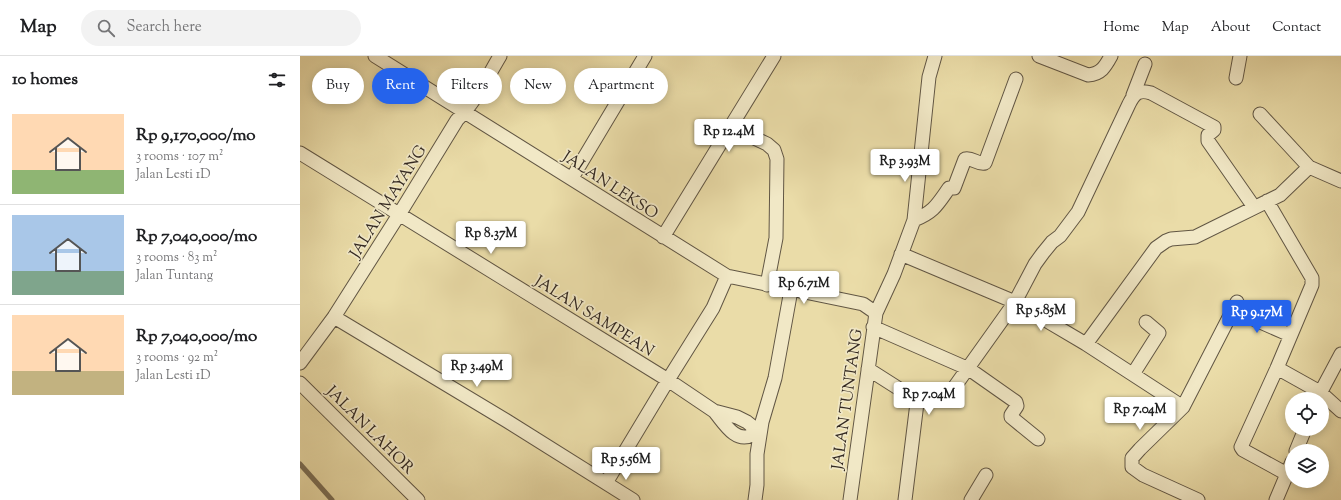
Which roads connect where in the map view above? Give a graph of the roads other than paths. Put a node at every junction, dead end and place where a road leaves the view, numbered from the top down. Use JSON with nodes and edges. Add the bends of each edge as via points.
{"nodes":[{"id":1,"x":375,"y":56,"type":"edge"},
{"id":2,"x":500,"y":56,"type":"edge"},
{"id":3,"x":645,"y":56,"type":"edge"},
{"id":4,"x":774,"y":56,"type":"edge"},
{"id":5,"x":935,"y":56,"type":"edge"},
{"id":6,"x":1039,"y":56,"type":"edge"},
{"id":7,"x":1110,"y":56,"type":"edge"},
{"id":8,"x":1240,"y":56,"type":"edge"},
{"id":9,"x":1145,"y":64,"type":"dead end"},
{"id":10,"x":1236,"y":78,"type":"dead end"},
{"id":11,"x":1016,"y":79,"type":"dead end"},
{"id":12,"x":1133,"y":96,"type":"junction"},
{"id":13,"x":465,"y":112,"type":"junction"},
{"id":14,"x":1260,"y":114,"type":"dead end"},
{"id":15,"x":731,"y":127,"type":"junction"},
{"id":16,"x":300,"y":152,"type":"edge"},
{"id":17,"x":1309,"y":167,"type":"junction"},
{"id":18,"x":572,"y":178,"type":"junction"},
{"id":19,"x":1341,"y":181,"type":"edge"},
{"id":20,"x":1267,"y":201,"type":"junction"},
{"id":21,"x":1254,"y":207,"type":"junction"},
{"id":22,"x":400,"y":214,"type":"junction"},
{"id":23,"x":914,"y":220,"type":"junction"},
{"id":24,"x":663,"y":237,"type":"junction"},
{"id":25,"x":901,"y":254,"type":"junction"},
{"id":26,"x":727,"y":276,"type":"junction"},
{"id":27,"x":767,"y":285,"type":"junction"},
{"id":28,"x":791,"y":290,"type":"junction"},
{"id":29,"x":845,"y":301,"type":"joint"},
{"id":30,"x":1015,"y":302,"type":"junction"},
{"id":31,"x":876,"y":312,"type":"junction"},
{"id":32,"x":334,"y":317,"type":"junction"},
{"id":33,"x":1146,"y":322,"type":"dead end"},
{"id":34,"x":873,"y":327,"type":"junction"},
{"id":35,"x":1290,"y":336,"type":"junction"},
{"id":36,"x":1086,"y":344,"type":"junction"},
{"id":37,"x":1341,"y":354,"type":"edge"},
{"id":38,"x":300,"y":363,"type":"edge"},
{"id":39,"x":968,"y":368,"type":"junction"},
{"id":40,"x":1277,"y":368,"type":"junction"},
{"id":41,"x":868,"y":369,"type":"junction"},
{"id":42,"x":1133,"y":374,"type":"junction"},
{"id":43,"x":668,"y":380,"type":"junction"},
{"id":44,"x":300,"y":383,"type":"edge"},
{"id":45,"x":1314,"y":392,"type":"edge"},
{"id":46,"x":1321,"y":392,"type":"edge"},
{"id":47,"x":948,"y":396,"type":"dead end"},
{"id":48,"x":1329,"y":402,"type":"edge"},
{"id":49,"x":1183,"y":407,"type":"junction"},
{"id":50,"x":1341,"y":411,"type":"edge"},
{"id":51,"x":755,"y":436,"type":"junction"},
{"id":52,"x":1038,"y":439,"type":"dead end"},
{"id":53,"x":1285,"y":466,"type":"edge"},
{"id":54,"x":986,"y":475,"type":"dead end"},
{"id":55,"x":1285,"y":479,"type":"edge"},
{"id":56,"x":606,"y":483,"type":"junction"},
{"id":57,"x":418,"y":500,"type":"edge"},
{"id":58,"x":632,"y":500,"type":"edge"},
{"id":59,"x":754,"y":500,"type":"edge"},
{"id":60,"x":850,"y":500,"type":"edge"},
{"id":61,"x":905,"y":500,"type":"edge"},
{"id":62,"x":971,"y":500,"type":"edge"},
{"id":63,"x":1198,"y":500,"type":"edge"},
{"id":64,"x":1276,"y":500,"type":"edge"}],
"edges":[{"from":1,"to":13,"type":"street","name":"JALAN LEKSO"},
{"from":2,"to":13,"type":"street","name":"JALAN MAYANG"},
{"from":3,"to":18,"type":"street"},
{"from":4,"to":15,"type":"street"},
{"from":5,"to":23,"type":"street","via":[[929,77]]},
{"from":6,"to":7,"type":"street","via":[[1088,75],[1101,71]]},
{"from":8,"to":10,"type":"street"},
{"from":9,"to":12,"type":"street"},
{"from":11,"to":23,"type":"street","via":[[986,162],[982,164],[972,159],[964,159],[954,188],[949,188],[934,209]]},
{"from":12,"to":21,"type":"street","via":[[1145,91],[1151,93],[1214,127],[1208,135],[1208,141]]},
{"from":12,"to":30,"type":"street","via":[[1078,212],[1060,236],[1043,252]]},
{"from":13,"to":18,"type":"street","name":"JALAN LEKSO"},
{"from":13,"to":22,"type":"street","name":"JALAN MAYANG","via":[[457,120]]},
{"from":14,"to":17,"type":"street"},
{"from":15,"to":24,"type":"street"},
{"from":15,"to":27,"type":"street","via":[[767,144],[774,150],[777,159],[776,238]]},
{"from":16,"to":22,"type":"street","name":"JALAN SAMPEAN"},
{"from":17,"to":19,"type":"street"},
{"from":17,"to":20,"type":"street","via":[[1280,195]]},
{"from":18,"to":24,"type":"street","name":"JALAN LEKSO"},
{"from":20,"to":21,"type":"street"},
{"from":20,"to":35,"type":"street","via":[[1312,278],[1312,285]]},
{"from":21,"to":36,"type":"street","via":[[1195,237],[1171,239],[1156,248]]},
{"from":22,"to":32,"type":"street","name":"JALAN MAYANG"},
{"from":22,"to":43,"type":"street","name":"JALAN SAMPEAN"},
{"from":23,"to":25,"type":"street"},
{"from":24,"to":26,"type":"street","name":"JALAN LEKSO"},
{"from":25,"to":30,"type":"street"},
{"from":25,"to":31,"type":"street"},
{"from":26,"to":27,"type":"street","name":"JALAN LEKSO"},
{"from":26,"to":43,"type":"street","via":[[713,308]]},
{"from":27,"to":28,"type":"street","name":"JALAN LEKSO"},
{"from":28,"to":29,"type":"street","name":"JALAN LEKSO"},
{"from":28,"to":51,"type":"street","via":[[775,378],[762,422]]},
{"from":29,"to":31,"type":"street","name":"JALAN TUNTANG","via":[[863,304]]},
{"from":30,"to":36,"type":"street"},
{"from":30,"to":39,"type":"street"},
{"from":31,"to":34,"type":"street","name":"JALAN TUNTANG"},
{"from":32,"to":38,"type":"street","name":"JALAN MAYANG"},
{"from":32,"to":56,"type":"street"},
{"from":33,"to":42,"type":"street","via":[[1159,334]]},
{"from":34,"to":39,"type":"street"},
{"from":34,"to":41,"type":"street","name":"JALAN TUNTANG"},
{"from":35,"to":40,"type":"street"},
{"from":35,"to":49,"type":"street","via":[[1235,306]]},
{"from":36,"to":42,"type":"street"},
{"from":37,"to":46,"type":"street"},
{"from":39,"to":47,"type":"street"},
{"from":39,"to":52,"type":"street","via":[[1016,402],[1012,417]]},
{"from":40,"to":45,"type":"street"},
{"from":40,"to":53,"type":"street","via":[[1241,447]]},
{"from":41,"to":60,"type":"street","name":"JALAN TUNTANG"},
{"from":41,"to":61,"type":"street","via":[[912,397],[917,403]]},
{"from":42,"to":49,"type":"street"},
{"from":43,"to":51,"type":"street","name":"JALAN SAMPEAN","via":[[714,411],[736,434],[741,437]]},
{"from":43,"to":56,"type":"street"},
{"from":44,"to":57,"type":"street","name":"JALAN LAHOR"},
{"from":48,"to":50,"type":"street"},
{"from":49,"to":63,"type":"street","via":[[1140,449],[1131,463],[1132,467],[1143,475]]},
{"from":51,"to":59,"type":"street","via":[[757,485]]},
{"from":54,"to":62,"type":"street"},
{"from":55,"to":64,"type":"street"},
{"from":56,"to":58,"type":"street"}]}
